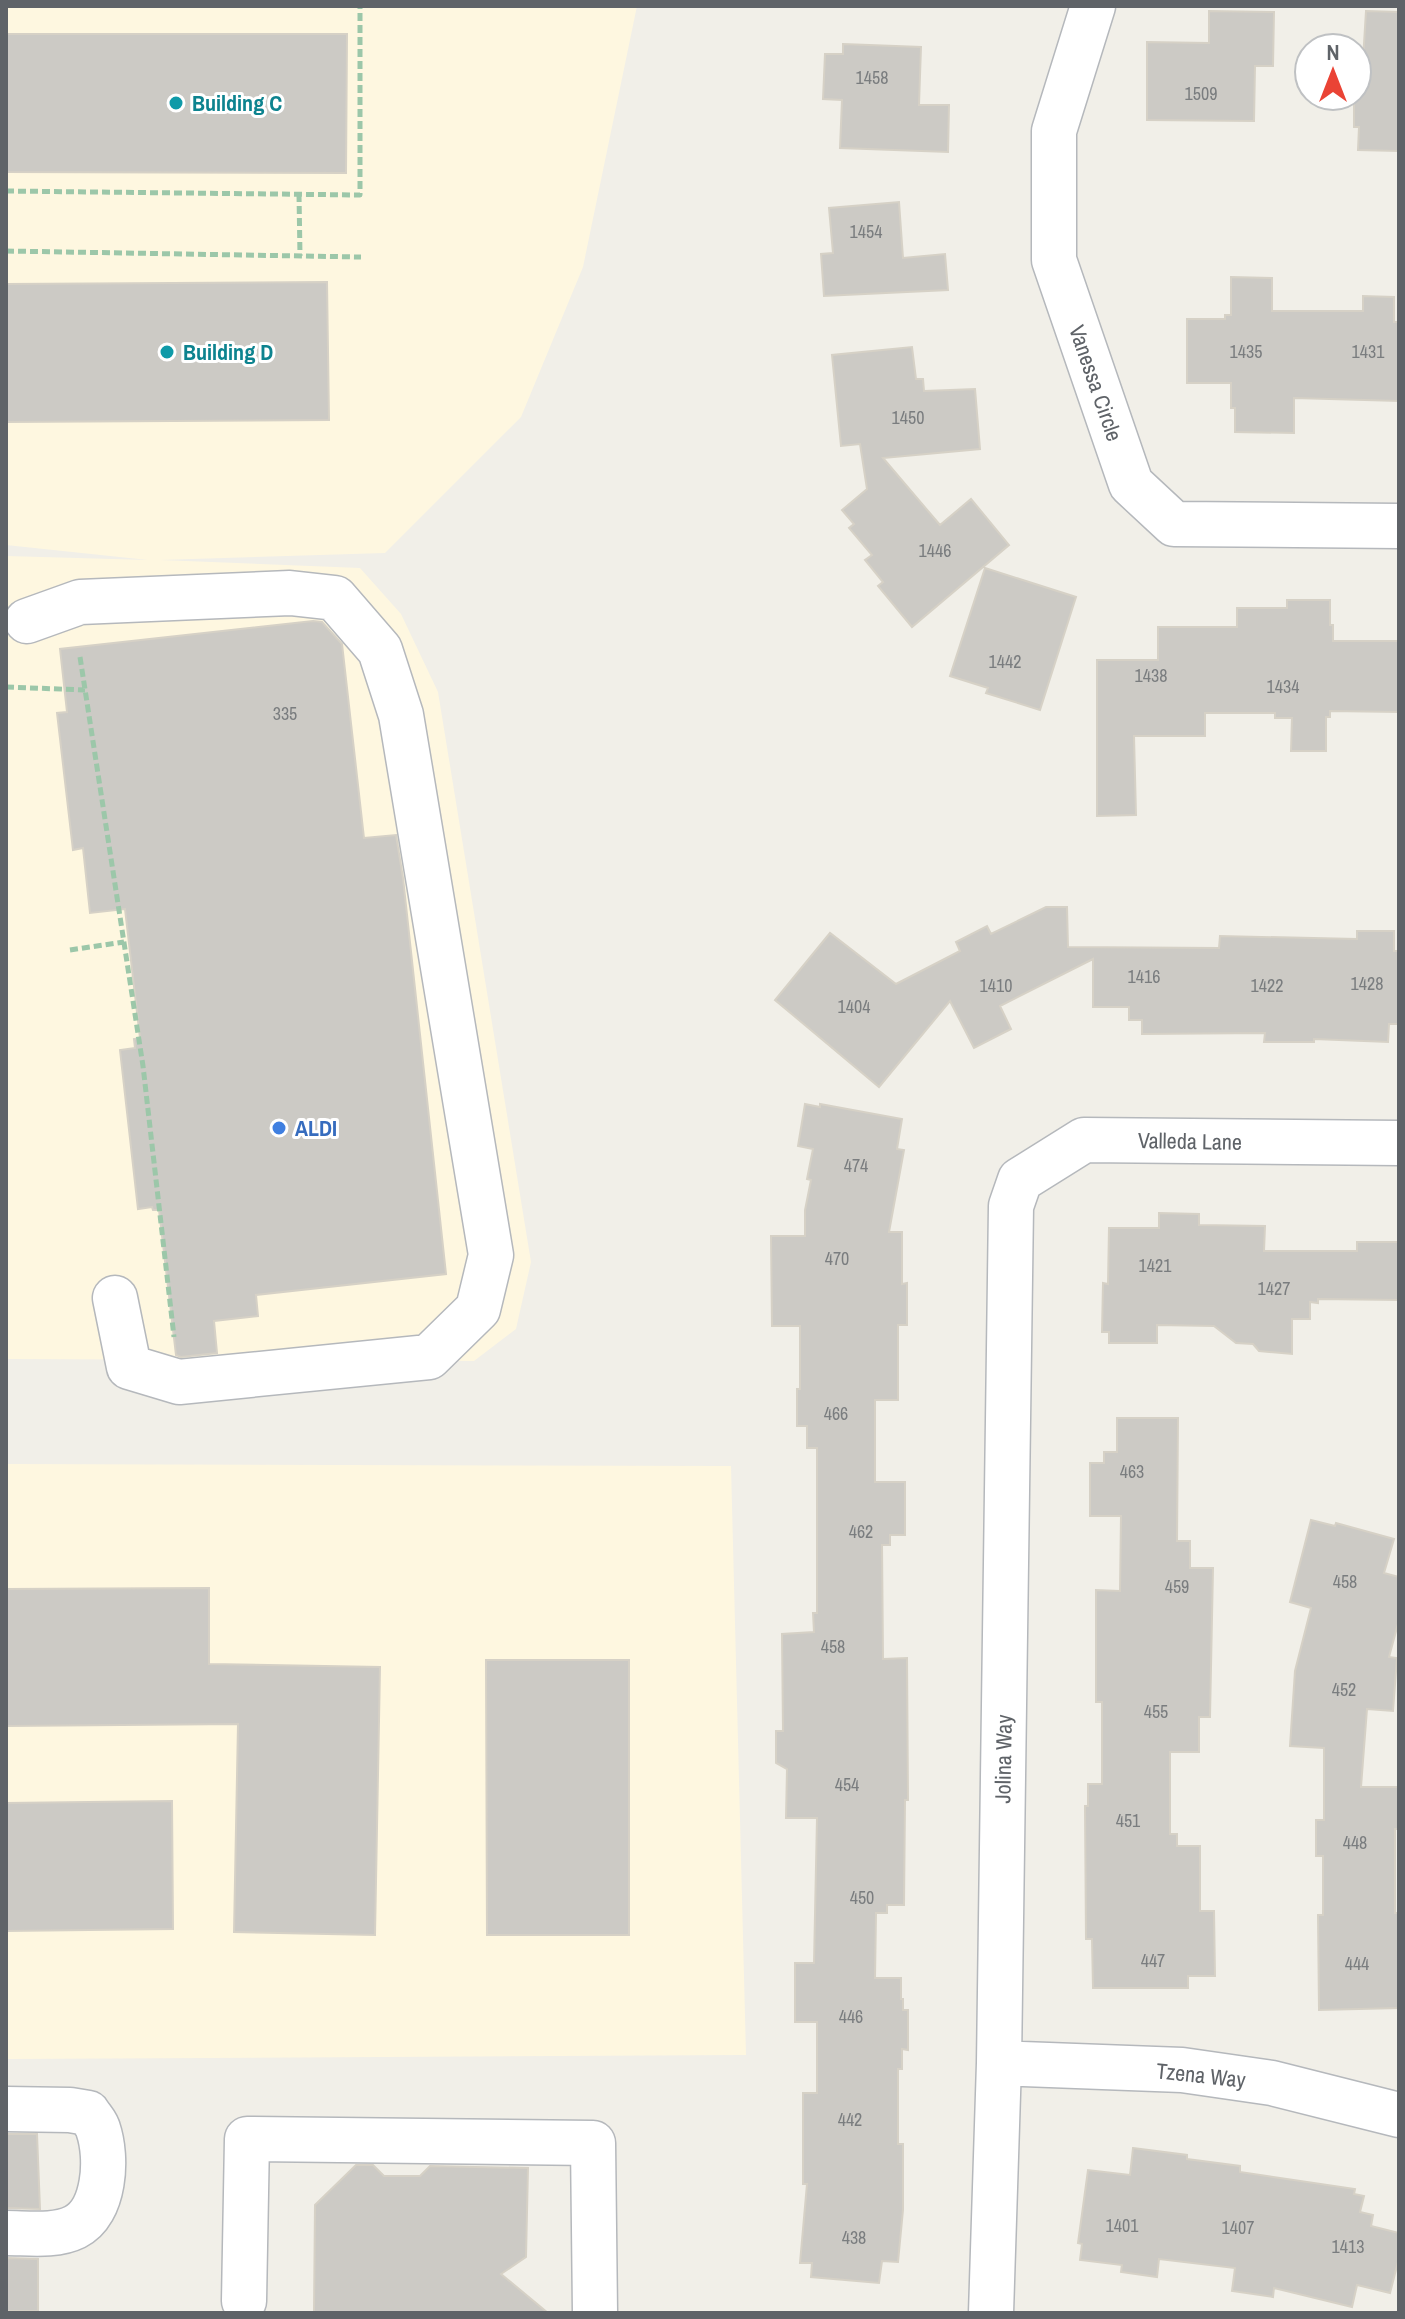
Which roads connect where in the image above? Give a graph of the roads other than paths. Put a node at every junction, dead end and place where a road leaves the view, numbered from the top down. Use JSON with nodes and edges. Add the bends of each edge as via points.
{"nodes":[{"id":1,"x":1093,"y":6,"type":"edge"},
{"id":2,"x":1399,"y":526,"type":"edge"},
{"id":3,"x":27,"y":621,"type":"dead end"},
{"id":4,"x":1399,"y":1143,"type":"edge"},
{"id":5,"x":1011,"y":1206,"type":"joint"},
{"id":6,"x":115,"y":1298,"type":"dead end"},
{"id":7,"x":999,"y":2063,"type":"junction"},
{"id":8,"x":6,"y":2109,"type":"edge"},
{"id":9,"x":1399,"y":2115,"type":"edge"},
{"id":10,"x":6,"y":2233,"type":"edge"},
{"id":11,"x":244,"y":2301,"type":"dead end"},
{"id":12,"x":595,"y":2313,"type":"edge"},
{"id":13,"x":991,"y":2313,"type":"edge"}],
"edges":[{"from":1,"to":2,"type":"street","name":"Vanessa Circle","via":[[1054,131],[1054,260],[1131,484],[1174,524]]},
{"from":3,"to":6,"type":"street","via":[[80,602],[290,593],[335,598],[380,650],[401,715],[491,1255],[478,1309],[429,1357],[179,1382],[129,1367]]},
{"from":4,"to":5,"type":"street","name":"Valleda Lane","via":[[1084,1140],[1020,1180]]},
{"from":5,"to":7,"type":"street","name":"Jolina Way"},
{"from":7,"to":9,"type":"street","name":"Tzena Way","via":[[1182,2070],[1272,2083]]},
{"from":7,"to":13,"type":"street","name":"Jolina Way"},
{"from":8,"to":10,"type":"street","via":[[88,2113],[98,2129],[103,2171],[98,2202],[78,2226],[58,2233]]},
{"from":11,"to":12,"type":"street","via":[[247,2139],[593,2143]]}]}
